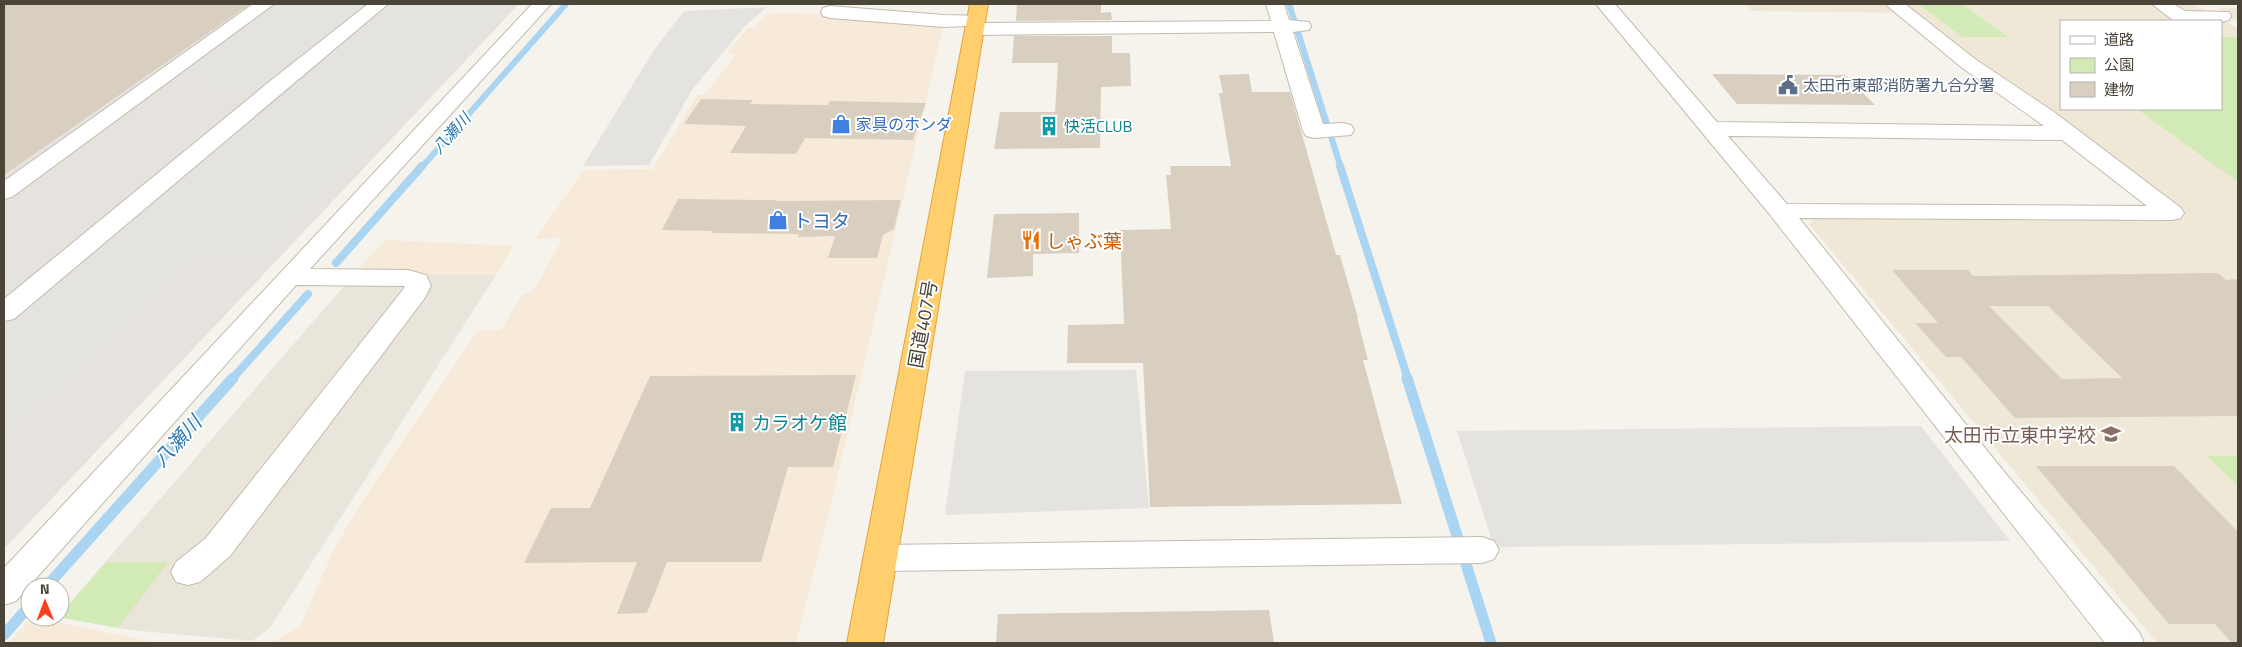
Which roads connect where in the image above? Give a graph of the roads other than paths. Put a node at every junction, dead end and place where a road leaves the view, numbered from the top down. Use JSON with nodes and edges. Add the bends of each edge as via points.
{"nodes":[{"id":1,"x":265,"y":4,"type":"edge"},
{"id":2,"x":379,"y":4,"type":"edge"},
{"id":3,"x":542,"y":4,"type":"edge"},
{"id":4,"x":1275,"y":4,"type":"edge"},
{"id":5,"x":1605,"y":4,"type":"edge"},
{"id":6,"x":1894,"y":4,"type":"edge"},
{"id":7,"x":2161,"y":4,"type":"edge"},
{"id":8,"x":2200,"y":4,"type":"edge"},
{"id":9,"x":2238,"y":4,"type":"edge"},
{"id":10,"x":830,"y":12,"type":"dead end"},
{"id":11,"x":976,"y":18,"type":"edge"},
{"id":12,"x":2218,"y":20,"type":"edge"},
{"id":13,"x":2230,"y":21,"type":"edge"},
{"id":14,"x":1291,"y":26,"type":"junction"},
{"id":15,"x":1712,"y":129,"type":"junction"},
{"id":16,"x":1333,"y":130,"type":"dead end"},
{"id":17,"x":2067,"y":133,"type":"junction"},
{"id":18,"x":4,"y":192,"type":"edge"},
{"id":19,"x":1780,"y":211,"type":"junction"},
{"id":20,"x":289,"y":277,"type":"junction"},
{"id":21,"x":4,"y":313,"type":"edge"},
{"id":22,"x":1467,"y":550,"type":"dead end"},
{"id":23,"x":881,"y":558,"type":"junction"},
{"id":24,"x":188,"y":572,"type":"dead end"},
{"id":25,"x":4,"y":591,"type":"edge"},
{"id":26,"x":865,"y":643,"type":"edge"},
{"id":27,"x":2126,"y":643,"type":"edge"}],
"edges":[{"from":1,"to":18,"type":"street"},
{"from":2,"to":21,"type":"street"},
{"from":3,"to":20,"type":"street"},
{"from":4,"to":14,"type":"street"},
{"from":5,"to":15,"type":"street"},
{"from":6,"to":17,"type":"street","via":[[1968,63]]},
{"from":7,"to":12,"type":"street","via":[[2181,17]]},
{"from":8,"to":9,"type":"street"},
{"from":8,"to":13,"type":"street"},
{"from":10,"to":11,"type":"street","via":[[944,21]]},
{"from":11,"to":14,"type":"street"},
{"from":11,"to":23,"type":"highway","name":"国道407号"},
{"from":14,"to":16,"type":"street","via":[[1314,131]]},
{"from":15,"to":17,"type":"street"},
{"from":15,"to":19,"type":"street"},
{"from":17,"to":19,"type":"street","via":[[2172,213]]},
{"from":19,"to":27,"type":"street"},
{"from":20,"to":24,"type":"street","via":[[408,278],[417,281],[418,286],[218,547]]},
{"from":20,"to":25,"type":"street"},
{"from":22,"to":23,"type":"street"},
{"from":23,"to":26,"type":"highway","name":"国道407号"}]}
